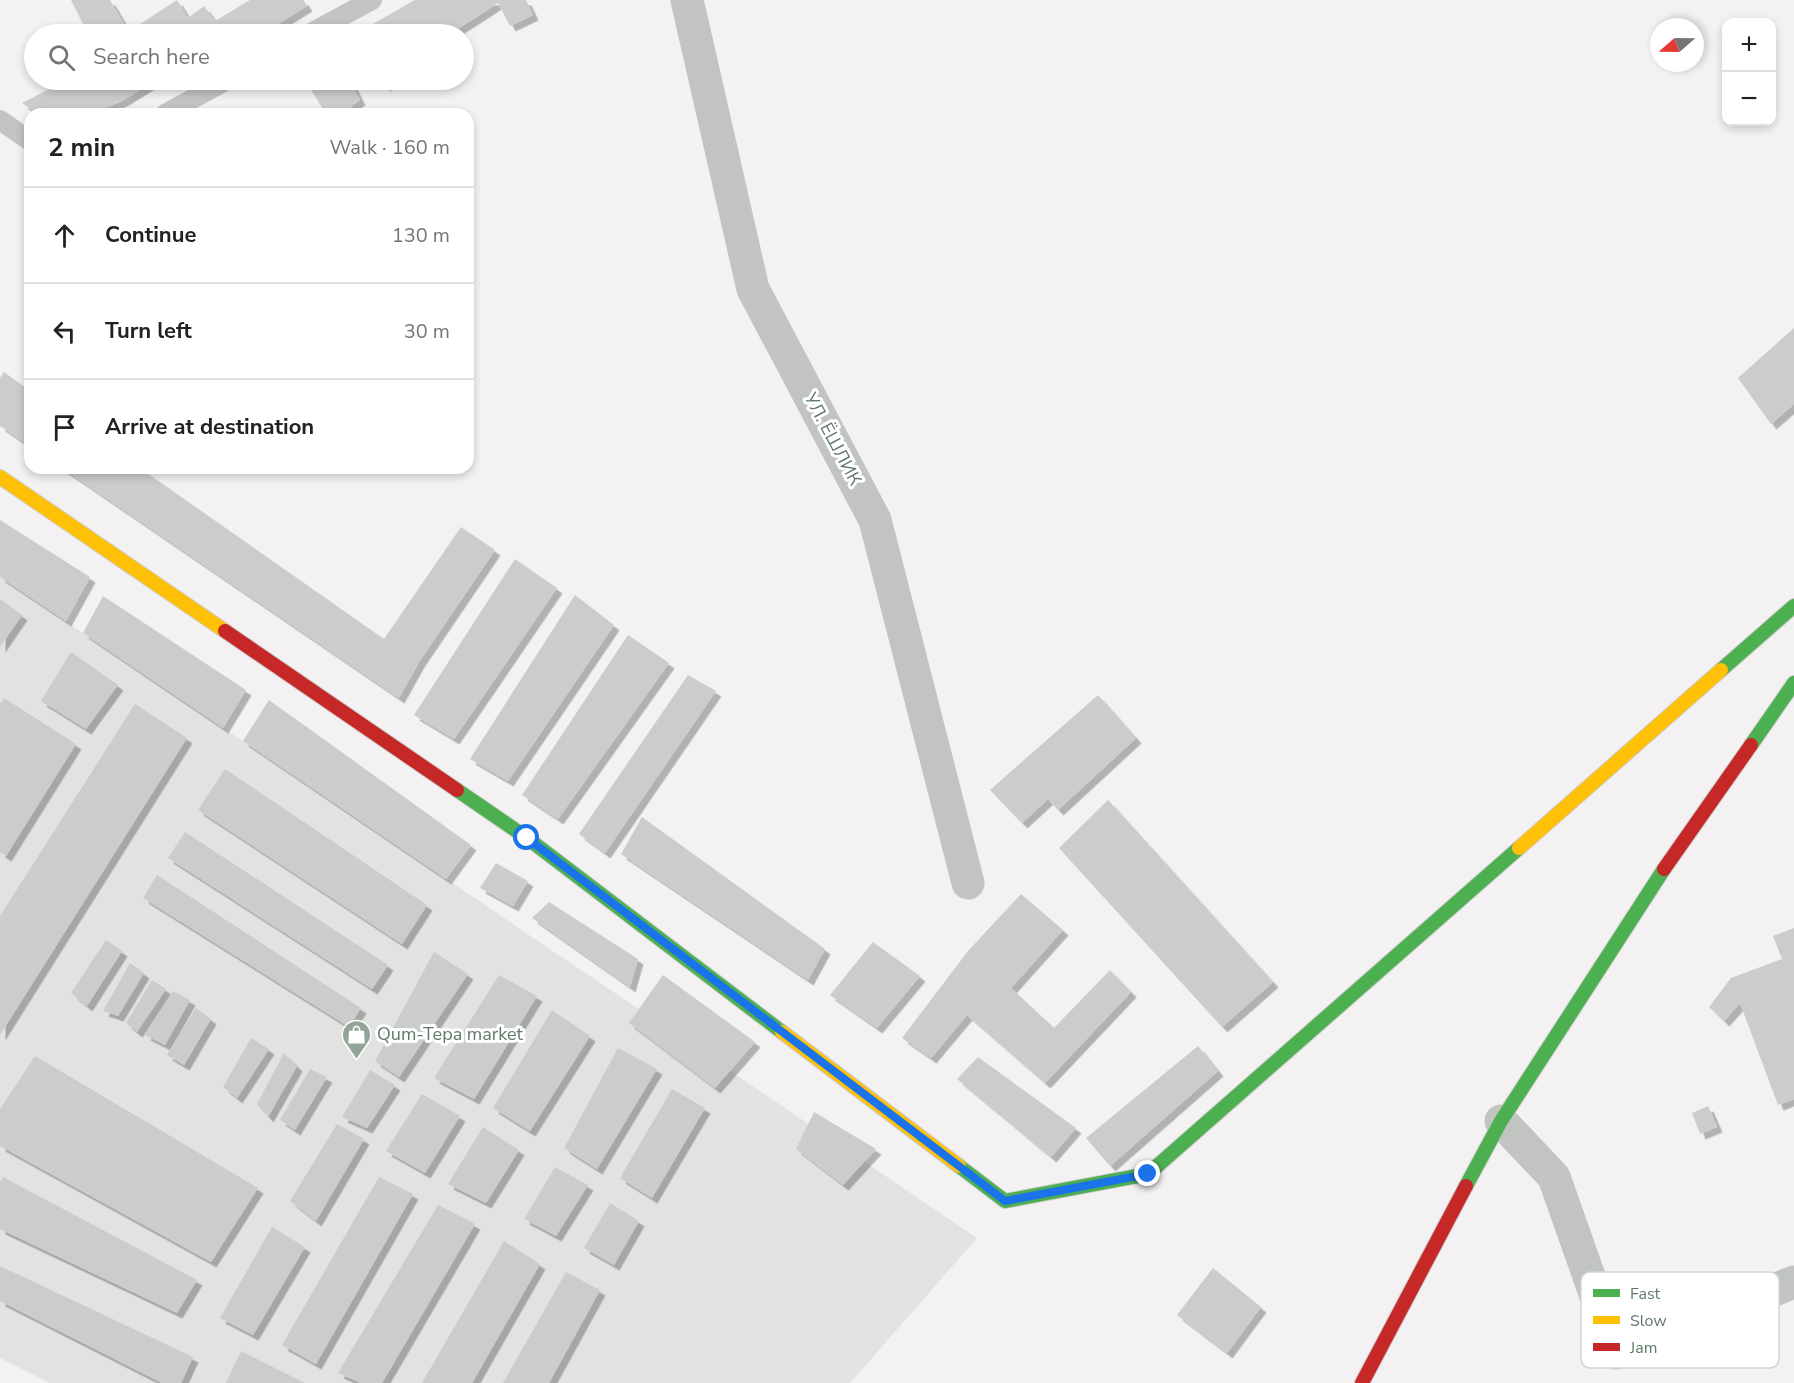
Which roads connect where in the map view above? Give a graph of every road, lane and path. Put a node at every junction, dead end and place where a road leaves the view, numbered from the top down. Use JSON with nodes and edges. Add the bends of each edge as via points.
{"nodes":[{"id":1,"x":372,"y":0,"type":"edge"},
{"id":2,"x":687,"y":0,"type":"edge"},
{"id":3,"x":328,"y":24,"type":"edge"},
{"id":4,"x":209,"y":90,"type":"edge"},
{"id":5,"x":176,"y":108,"type":"edge"},
{"id":6,"x":0,"y":120,"type":"edge"},
{"id":7,"x":24,"y":137,"type":"edge"},
{"id":8,"x":0,"y":477,"type":"edge"},
{"id":9,"x":1794,"y":606,"type":"edge"},
{"id":10,"x":1794,"y":683,"type":"edge"},
{"id":11,"x":968,"y":883,"type":"dead end"},
{"id":12,"x":1501,"y":1121,"type":"junction"},
{"id":13,"x":1587,"y":1272,"type":"edge"},
{"id":14,"x":1794,"y":1282,"type":"edge"},
{"id":15,"x":1779,"y":1288,"type":"edge"},
{"id":16,"x":1362,"y":1383,"type":"edge"}],
"edges":[{"from":1,"to":3,"type":"lane"},
{"from":2,"to":11,"type":"street","name":"УЛ. ЁШЛИК","via":[[753,289],[875,520]]},
{"from":4,"to":5,"type":"lane"},
{"from":6,"to":7,"type":"lane"},
{"from":8,"to":9,"type":"street","via":[[527,838],[1005,1201],[1148,1174]]},
{"from":10,"to":12,"type":"street","via":[[1645,896]]},
{"from":12,"to":13,"type":"street","via":[[1554,1177]]},
{"from":12,"to":16,"type":"street"},
{"from":14,"to":15,"type":"street"}]}
